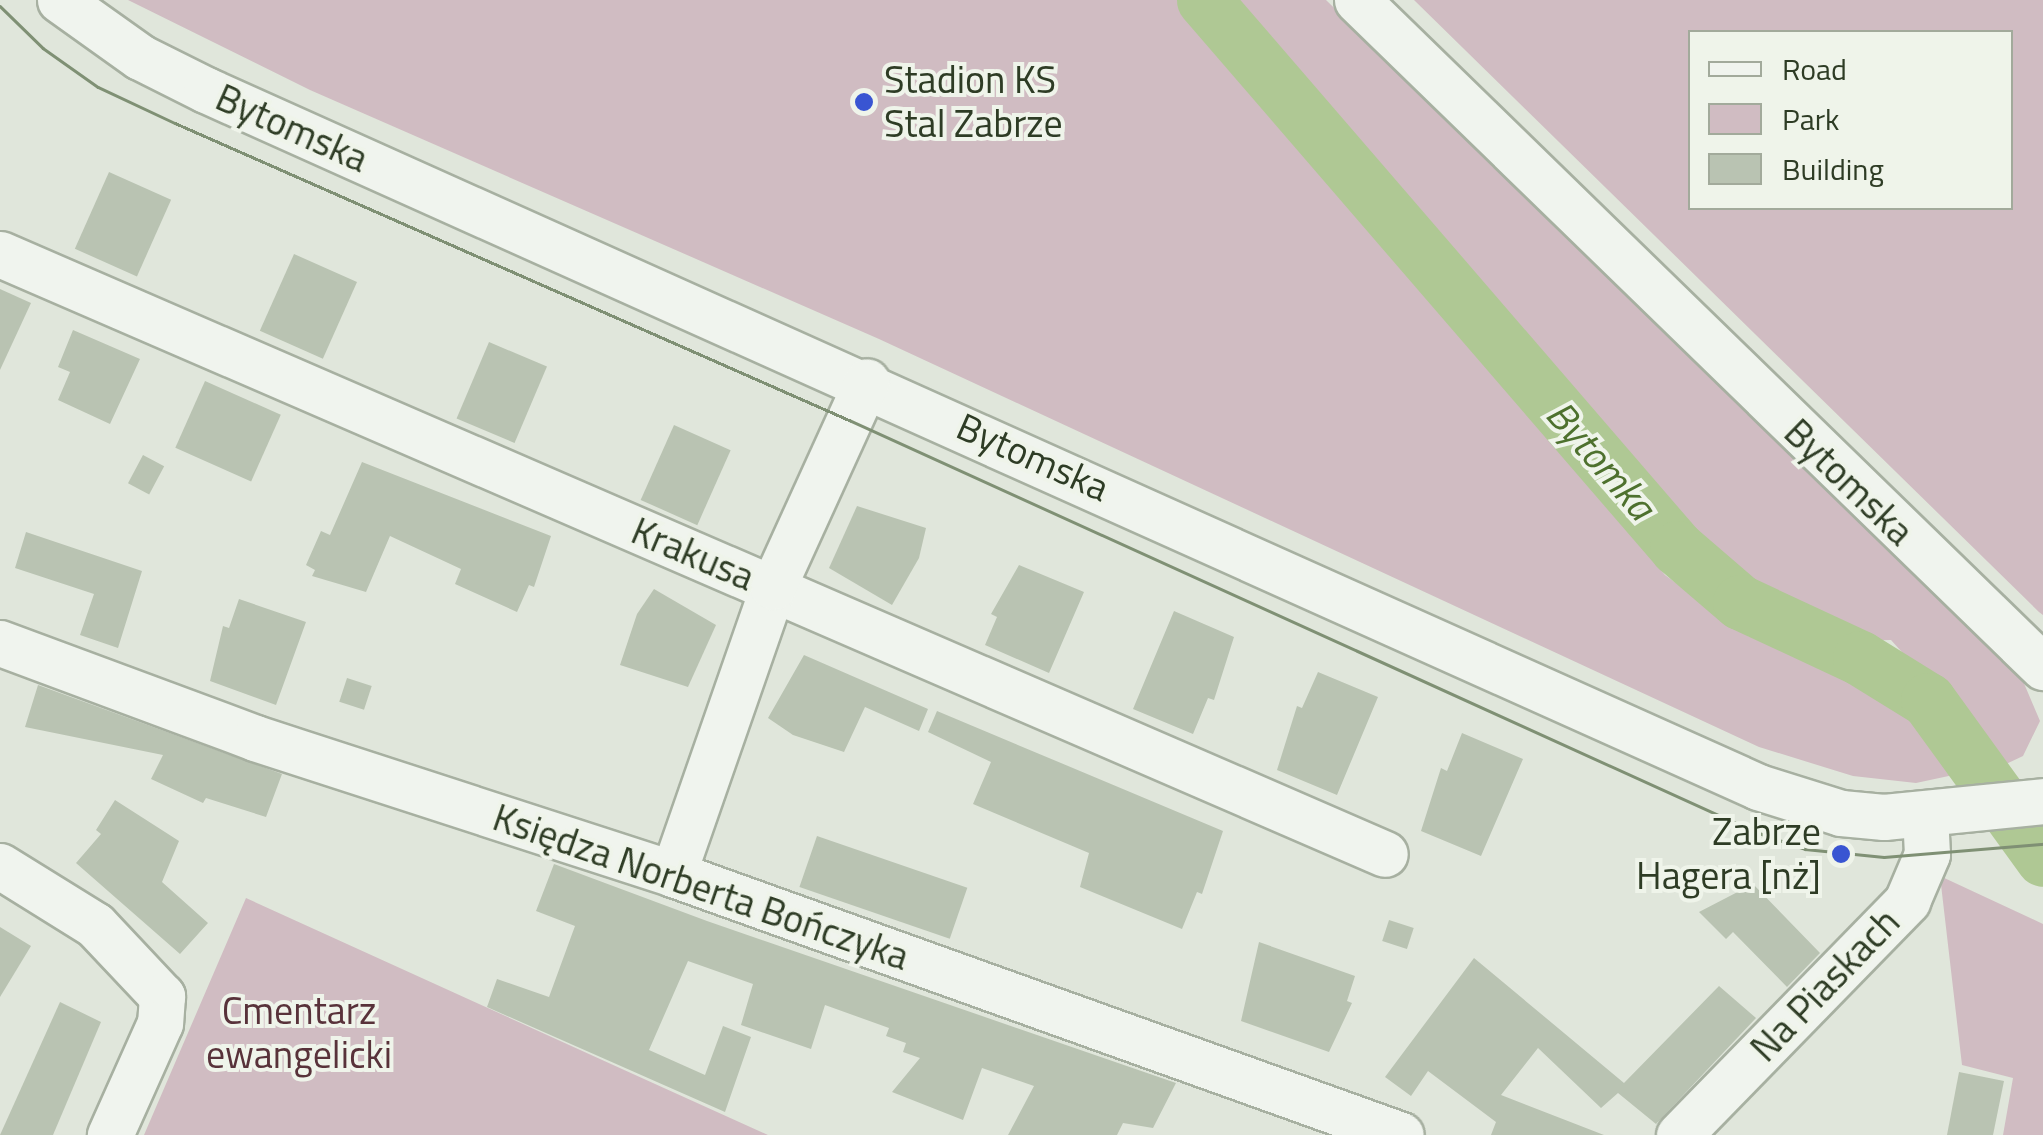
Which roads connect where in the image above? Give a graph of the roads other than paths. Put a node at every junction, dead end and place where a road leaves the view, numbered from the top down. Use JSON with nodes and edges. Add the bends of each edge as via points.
{"nodes":[{"id":1,"x":60,"y":0,"type":"edge"},
{"id":2,"x":1356,"y":0,"type":"edge"},
{"id":3,"x":0,"y":254,"type":"edge"},
{"id":4,"x":867,"y":382,"type":"junction"},
{"id":5,"x":774,"y":587,"type":"junction"},
{"id":6,"x":0,"y":643,"type":"edge"},
{"id":7,"x":2043,"y":667,"type":"edge"},
{"id":8,"x":2039,"y":797,"type":"edge"},
{"id":9,"x":1937,"y":813,"type":"junction"},
{"id":10,"x":1385,"y":854,"type":"dead end"},
{"id":11,"x":0,"y":866,"type":"edge"},
{"id":12,"x":673,"y":874,"type":"junction"},
{"id":13,"x":1349,"y":1127,"type":"edge"},
{"id":14,"x":110,"y":1135,"type":"edge"},
{"id":15,"x":1400,"y":1135,"type":"edge"},
{"id":16,"x":1678,"y":1135,"type":"edge"}],
"edges":[{"from":1,"to":4,"type":"street","name":"Bytomska","via":[[140,58],[206,90]]},
{"from":2,"to":7,"type":"street","name":"Bytomska"},
{"from":3,"to":5,"type":"street","name":"Krakusa"},
{"from":4,"to":5,"type":"street"},
{"from":4,"to":9,"type":"street","name":"Bytomska","via":[[1758,787],[1841,813]]},
{"from":5,"to":10,"type":"street","name":"Krakusa"},
{"from":5,"to":12,"type":"street"},
{"from":6,"to":12,"type":"street","name":"Księdza Norberta Bończyka","via":[[255,738]]},
{"from":8,"to":9,"type":"street","name":"Bytomska"},
{"from":9,"to":16,"type":"street","name":"Na Piaskach","via":[[1907,900]]},
{"from":11,"to":14,"type":"street","via":[[95,925],[162,996],[160,1023]]},
{"from":12,"to":13,"type":"street","name":"Księdza Norberta Bończyka"},
{"from":13,"to":15,"type":"street","name":"Księdza Norberta Bończyka"}]}
